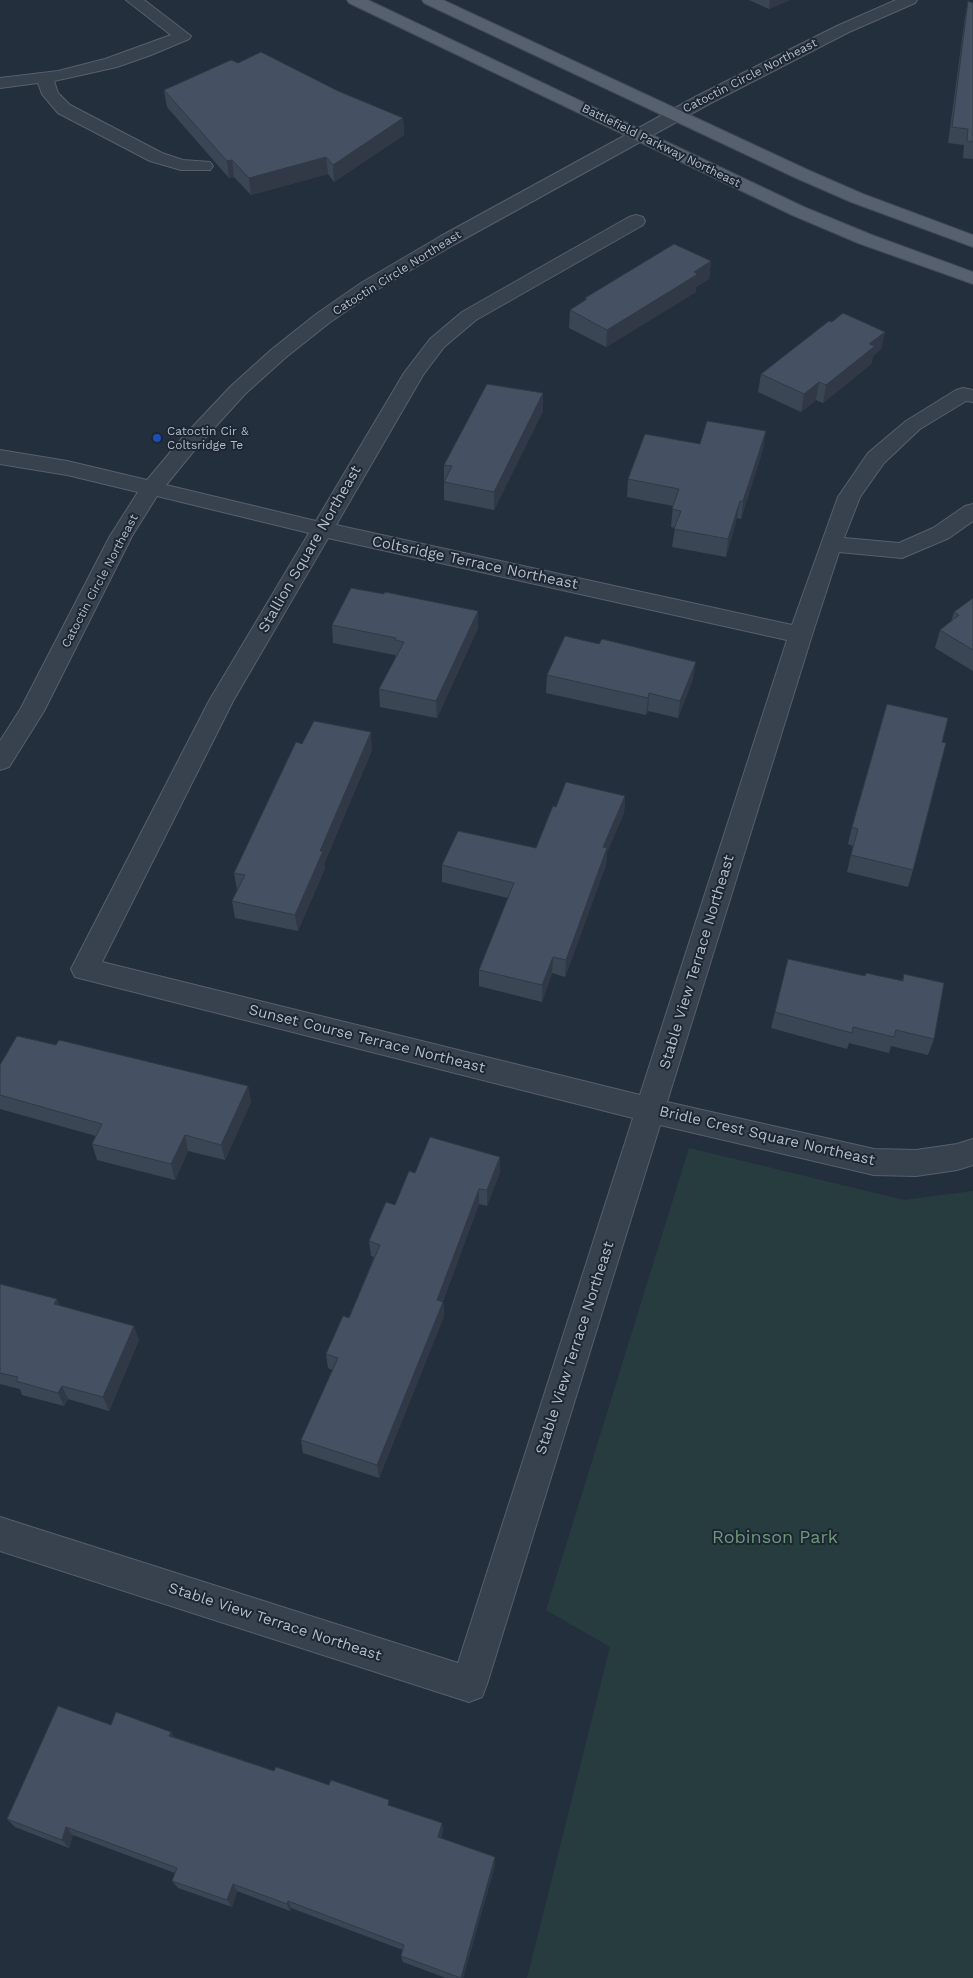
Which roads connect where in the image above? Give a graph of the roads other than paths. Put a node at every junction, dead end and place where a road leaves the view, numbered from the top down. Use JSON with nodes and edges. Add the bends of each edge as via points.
{"nodes":[{"id":1,"x":134,"y":0,"type":"edge"},
{"id":2,"x":354,"y":0,"type":"edge"},
{"id":3,"x":430,"y":0,"type":"edge"},
{"id":4,"x":909,"y":0,"type":"edge"},
{"id":5,"x":45,"y":78,"type":"junction"},
{"id":6,"x":0,"y":83,"type":"edge"},
{"id":7,"x":675,"y":115,"type":"junction"},
{"id":8,"x":639,"y":135,"type":"junction"},
{"id":9,"x":204,"y":166,"type":"dead end"},
{"id":10,"x":636,"y":221,"type":"dead end"},
{"id":11,"x":973,"y":241,"type":"edge"},
{"id":12,"x":973,"y":278,"type":"edge"},
{"id":13,"x":973,"y":396,"type":"edge"},
{"id":14,"x":0,"y":457,"type":"edge"},
{"id":15,"x":151,"y":489,"type":"junction"},
{"id":16,"x":973,"y":511,"type":"edge"},
{"id":17,"x":321,"y":529,"type":"junction"},
{"id":18,"x":831,"y":544,"type":"junction"},
{"id":19,"x":800,"y":634,"type":"junction"},
{"id":20,"x":0,"y":761,"type":"edge"},
{"id":21,"x":85,"y":969,"type":"joint"},
{"id":22,"x":650,"y":1110,"type":"junction"},
{"id":23,"x":973,"y":1152,"type":"edge"},
{"id":24,"x":0,"y":1534,"type":"edge"}],
"edges":[{"from":1,"to":5,"type":"street","via":[[183,36],[111,63]]},
{"from":2,"to":8,"type":"main road","name":"Battlefield Parkway Northeast"},
{"from":3,"to":7,"type":"main road"},
{"from":4,"to":7,"type":"street","name":"Catoctin Circle Northeast","via":[[843,29]]},
{"from":5,"to":6,"type":"street"},
{"from":5,"to":9,"type":"street","via":[[50,94],[73,113],[156,157],[181,165]]},
{"from":7,"to":8,"type":"street","name":"Catoctin Circle Northeast"},
{"from":7,"to":11,"type":"main road","via":[[857,198]]},
{"from":8,"to":12,"type":"main road","name":"Battlefield Parkway Northeast","via":[[798,211]]},
{"from":8,"to":15,"type":"street","name":"Catoctin Circle Northeast","via":[[448,240],[368,287],[322,319],[238,390]]},
{"from":10,"to":17,"type":"street","name":"Stallion Square Northeast","via":[[488,304],[437,343],[414,373]]},
{"from":13,"to":18,"type":"street","name":"Stable View Terrace Northeast","via":[[963,394],[913,425],[876,458],[849,497]]},
{"from":14,"to":15,"type":"street","name":"Coltsridge Terrace Northeast","via":[[67,468]]},
{"from":15,"to":17,"type":"street","name":"Coltsridge Terrace Northeast"},
{"from":15,"to":20,"type":"street","name":"Catoctin Circle Northeast","via":[[121,536],[32,711]]},
{"from":16,"to":18,"type":"street","via":[[941,532],[902,551]]},
{"from":17,"to":19,"type":"street","name":"Coltsridge Terrace Northeast"},
{"from":17,"to":21,"type":"street","name":"Stallion Square Northeast","via":[[221,701]]},
{"from":18,"to":19,"type":"street","name":"Stable View Terrace Northeast"},
{"from":19,"to":22,"type":"street","name":"Stable View Terrace Northeast"},
{"from":21,"to":22,"type":"street","name":"Sunset Course Terrace Northeast"},
{"from":22,"to":23,"type":"street","name":"Bridle Crest Square Northeast","via":[[874,1162],[916,1163]]},
{"from":22,"to":24,"type":"street","name":"Stable View Terrace Northeast","via":[[469,1684]]}]}
